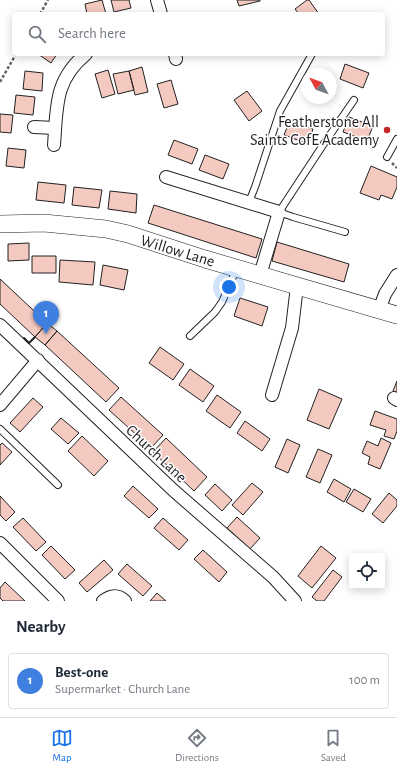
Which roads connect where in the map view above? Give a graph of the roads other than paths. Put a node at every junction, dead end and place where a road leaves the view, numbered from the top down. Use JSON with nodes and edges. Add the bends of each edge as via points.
{"nodes":[{"id":1,"x":157,"y":0,"type":"edge"},
{"id":2,"x":160,"y":12,"type":"edge"},
{"id":3,"x":84,"y":56,"type":"edge"},
{"id":4,"x":311,"y":56,"type":"edge"},
{"id":5,"x":354,"y":100,"type":"dead end"},
{"id":6,"x":34,"y":127,"type":"dead end"},
{"id":7,"x":55,"y":128,"type":"junction"},
{"id":8,"x":397,"y":140,"type":"edge"},
{"id":9,"x":54,"y":145,"type":"dead end"},
{"id":10,"x":387,"y":157,"type":"dead end"},
{"id":11,"x":166,"y":177,"type":"dead end"},
{"id":12,"x":249,"y":202,"type":"junction"},
{"id":13,"x":279,"y":212,"type":"junction"},
{"id":14,"x":0,"y":224,"type":"edge"},
{"id":15,"x":345,"y":232,"type":"dead end"},
{"id":16,"x":237,"y":268,"type":"junction"},
{"id":17,"x":260,"y":275,"type":"junction"},
{"id":18,"x":397,"y":275,"type":"edge"},
{"id":19,"x":297,"y":286,"type":"junction"},
{"id":20,"x":379,"y":310,"type":"junction"},
{"id":21,"x":397,"y":315,"type":"edge"},
{"id":22,"x":0,"y":325,"type":"edge"},
{"id":23,"x":190,"y":336,"type":"dead end"},
{"id":24,"x":38,"y":360,"type":"junction"},
{"id":25,"x":272,"y":395,"type":"dead end"},
{"id":26,"x":0,"y":405,"type":"edge"},
{"id":27,"x":0,"y":429,"type":"edge"},
{"id":28,"x":58,"y":485,"type":"dead end"},
{"id":29,"x":0,"y":543,"type":"edge"},
{"id":30,"x":58,"y":601,"type":"edge"},
{"id":31,"x":103,"y":601,"type":"edge"},
{"id":32,"x":125,"y":601,"type":"edge"},
{"id":33,"x":295,"y":601,"type":"edge"}],
"edges":[{"from":1,"to":2,"type":"street"},
{"from":3,"to":7,"type":"street","via":[[65,78],[58,93]]},
{"from":4,"to":12,"type":"lane","via":[[280,111]]},
{"from":5,"to":13,"type":"lane"},
{"from":6,"to":7,"type":"street"},
{"from":7,"to":9,"type":"street"},
{"from":8,"to":10,"type":"lane"},
{"from":11,"to":12,"type":"street"},
{"from":12,"to":13,"type":"street"},
{"from":13,"to":15,"type":"lane"},
{"from":13,"to":17,"type":"street"},
{"from":14,"to":16,"type":"main road","name":"Willow Lane","via":[[44,223],[106,229]]},
{"from":16,"to":17,"type":"main road","name":"Willow Lane"},
{"from":16,"to":23,"type":"lane","via":[[222,302]]},
{"from":17,"to":19,"type":"main road","name":"Willow Lane"},
{"from":18,"to":20,"type":"street","via":[[384,294]]},
{"from":19,"to":20,"type":"main road","name":"Willow Lane"},
{"from":19,"to":25,"type":"street","via":[[292,328]]},
{"from":20,"to":21,"type":"main road","name":"Willow Lane"},
{"from":22,"to":24,"type":"street","name":"Church Lane"},
{"from":24,"to":26,"type":"street"},
{"from":24,"to":33,"type":"street","name":"Church Lane","via":[[173,490],[273,577]]},
{"from":27,"to":28,"type":"lane"},
{"from":29,"to":30,"type":"street"},
{"from":31,"to":32,"type":"street","via":[[109,596],[116,595]]}]}
